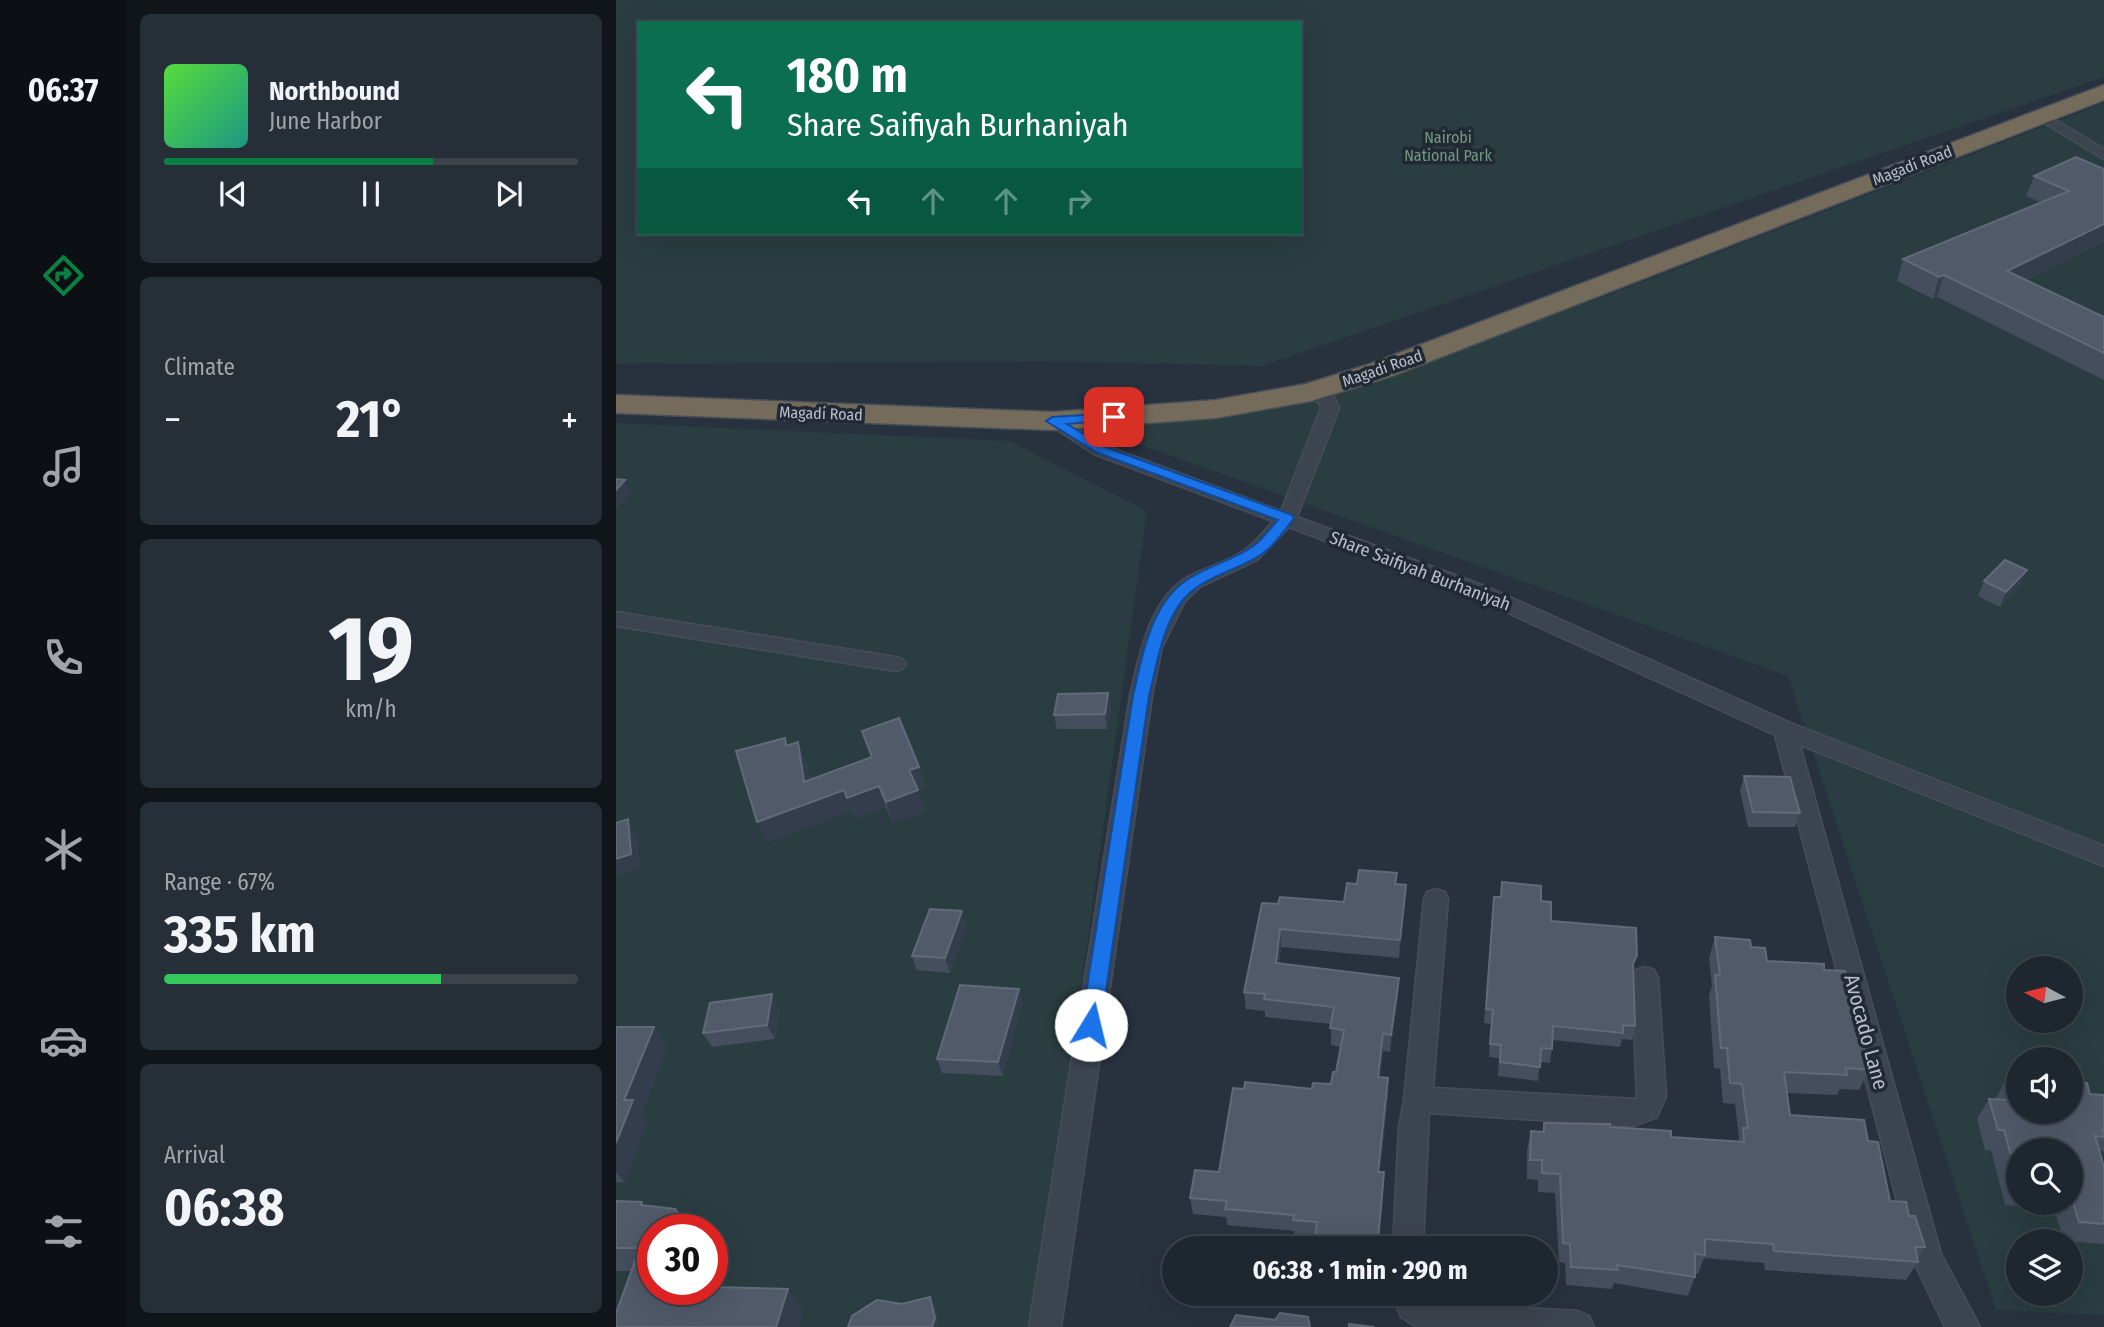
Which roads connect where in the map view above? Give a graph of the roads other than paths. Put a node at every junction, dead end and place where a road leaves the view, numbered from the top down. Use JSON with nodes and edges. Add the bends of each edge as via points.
{"nodes":[{"id":1,"x":2104,"y":93,"type":"edge"},
{"id":2,"x":2042,"y":116,"type":"junction"},
{"id":3,"x":2104,"y":155,"type":"edge"},
{"id":4,"x":1311,"y":392,"type":"junction"},
{"id":5,"x":616,"y":404,"type":"edge"},
{"id":6,"x":1052,"y":421,"type":"junction"},
{"id":7,"x":1287,"y":518,"type":"junction"},
{"id":8,"x":616,"y":620,"type":"edge"},
{"id":9,"x":895,"y":664,"type":"dead end"},
{"id":10,"x":1785,"y":730,"type":"junction"},
{"id":11,"x":2104,"y":856,"type":"edge"},
{"id":12,"x":1436,"y":899,"type":"dead end"},
{"id":13,"x":1645,"y":978,"type":"dead end"},
{"id":14,"x":1418,"y":1100,"type":"junction"},
{"id":15,"x":1408,"y":1236,"type":"edge"},
{"id":16,"x":1412,"y":1306,"type":"edge"},
{"id":17,"x":1045,"y":1327,"type":"edge"},
{"id":18,"x":1578,"y":1327,"type":"edge"},
{"id":19,"x":1964,"y":1327,"type":"edge"}],
"edges":[{"from":1,"to":2,"type":"highway","name":"Magadi Road"},
{"from":2,"to":3,"type":"street"},
{"from":2,"to":4,"type":"highway","name":"Magadi Road","via":[[1501,326]]},
{"from":4,"to":6,"type":"highway","name":"Magadi Road","via":[[1216,409]]},
{"from":4,"to":7,"type":"street","via":[[1328,401],[1330,408]]},
{"from":5,"to":6,"type":"highway","name":"Magadi Road"},
{"from":6,"to":7,"type":"street","name":"Share Saifiyah Burhaniyah","via":[[1112,455]]},
{"from":7,"to":10,"type":"street","name":"Share Saifiyah Burhaniyah","via":[[1478,591]]},
{"from":7,"to":17,"type":"street","via":[[1258,550],[1193,582],[1178,596],[1153,647],[1141,696]]},
{"from":8,"to":9,"type":"street"},
{"from":10,"to":11,"type":"street","name":"Share Saifiyah Burhaniyah"},
{"from":10,"to":19,"type":"street","name":"Avocado Lane","via":[[1927,1258]]},
{"from":12,"to":14,"type":"street"},
{"from":13,"to":14,"type":"street","via":[[1651,1096],[1647,1108],[1633,1113]]},
{"from":14,"to":15,"type":"street"},
{"from":16,"to":18,"type":"street","via":[[1432,1318]]}]}
